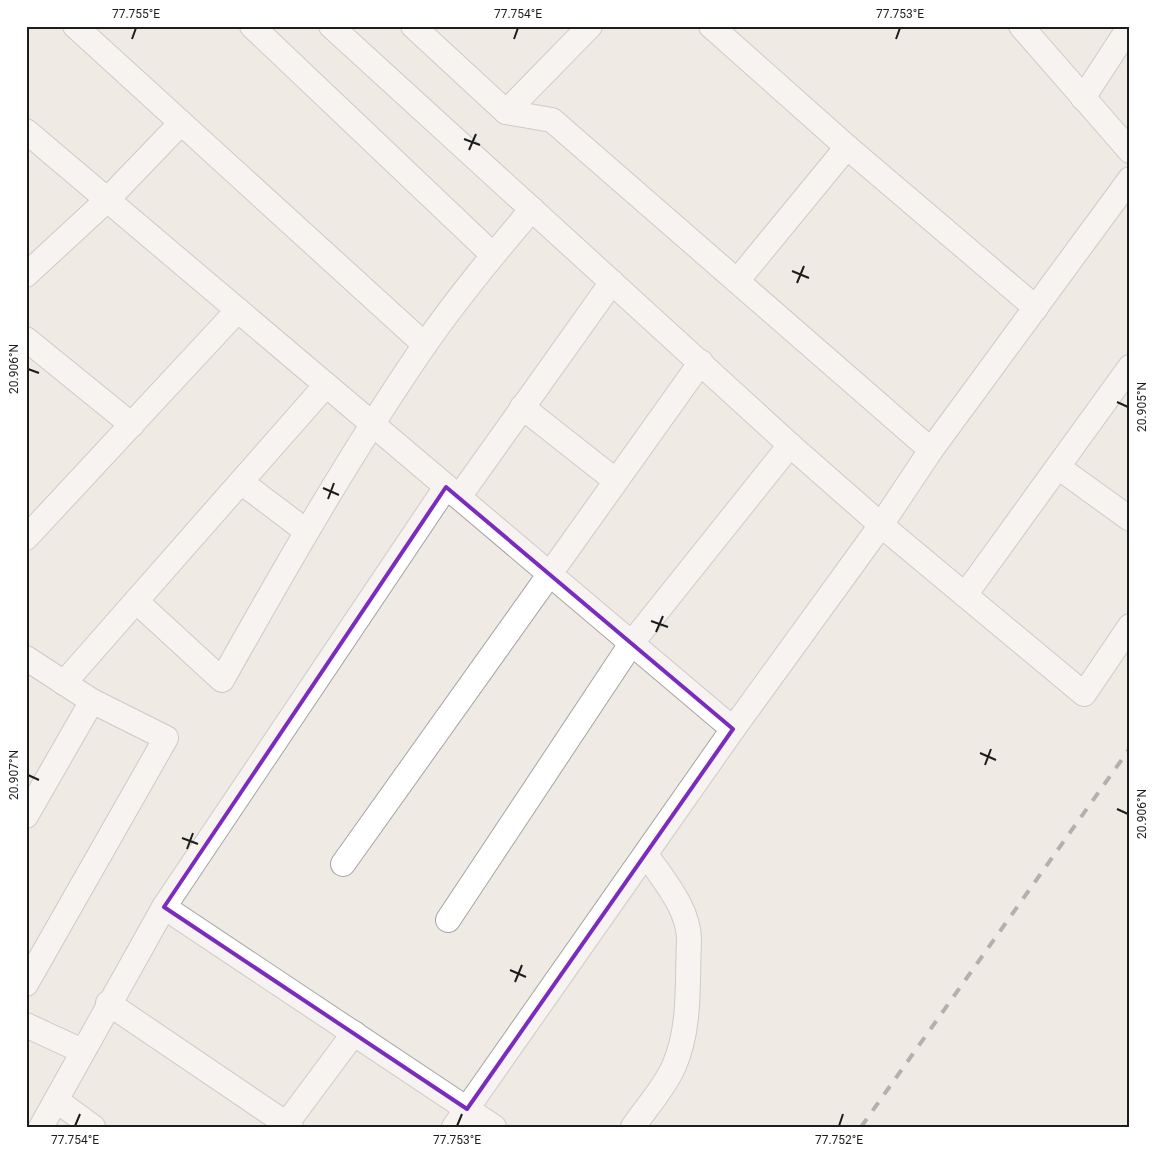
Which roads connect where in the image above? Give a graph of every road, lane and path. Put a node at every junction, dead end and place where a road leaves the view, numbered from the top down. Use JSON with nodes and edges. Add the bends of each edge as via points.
{"nodes":[{"id":1,"x":74,"y":26,"type":"edge"},
{"id":2,"x":252,"y":26,"type":"edge"},
{"id":3,"x":331,"y":26,"type":"edge"},
{"id":4,"x":590,"y":26,"type":"edge"},
{"id":5,"x":711,"y":26,"type":"edge"},
{"id":6,"x":1021,"y":26,"type":"edge"},
{"id":7,"x":1130,"y":26,"type":"edge"},
{"id":8,"x":427,"y":31,"type":"edge"},
{"id":9,"x":1084,"y":98,"type":"junction"},
{"id":10,"x":506,"y":112,"type":"junction"},
{"id":11,"x":181,"y":123,"type":"junction"},
{"id":12,"x":26,"y":131,"type":"edge"},
{"id":13,"x":847,"y":147,"type":"junction"},
{"id":14,"x":1130,"y":151,"type":"edge"},
{"id":15,"x":1130,"y":179,"type":"edge"},
{"id":16,"x":107,"y":200,"type":"junction"},
{"id":17,"x":532,"y":209,"type":"junction"},
{"id":18,"x":493,"y":255,"type":"junction"},
{"id":19,"x":26,"y":275,"type":"edge"},
{"id":20,"x":737,"y":281,"type":"junction"},
{"id":21,"x":612,"y":282,"type":"junction"},
{"id":22,"x":1036,"y":308,"type":"junction"},
{"id":23,"x":238,"y":310,"type":"junction"},
{"id":24,"x":28,"y":345,"type":"edge"},
{"id":25,"x":425,"y":345,"type":"junction"},
{"id":26,"x":701,"y":362,"type":"junction"},
{"id":27,"x":1130,"y":367,"type":"edge"},
{"id":28,"x":326,"y":385,"type":"junction"},
{"id":29,"x":522,"y":407,"type":"junction"},
{"id":30,"x":373,"y":424,"type":"junction"},
{"id":31,"x":132,"y":425,"type":"junction"},
{"id":32,"x":790,"y":445,"type":"junction"},
{"id":33,"x":930,"y":450,"type":"junction"},
{"id":34,"x":1058,"y":467,"type":"junction"},
{"id":35,"x":616,"y":481,"type":"junction"},
{"id":36,"x":241,"y":482,"type":"junction"},
{"id":37,"x":452,"y":492,"type":"junction"},
{"id":38,"x":1130,"y":519,"type":"edge"},
{"id":39,"x":881,"y":525,"type":"junction"},
{"id":40,"x":306,"y":531,"type":"junction"},
{"id":41,"x":26,"y":538,"type":"edge"},
{"id":42,"x":551,"y":575,"type":"junction"},
{"id":43,"x":965,"y":595,"type":"junction"},
{"id":44,"x":136,"y":601,"type":"junction"},
{"id":45,"x":1130,"y":626,"type":"edge"},
{"id":46,"x":631,"y":644,"type":"junction"},
{"id":47,"x":26,"y":658,"type":"edge"},
{"id":48,"x":64,"y":683,"type":"junction"},
{"id":49,"x":92,"y":701,"type":"junction"},
{"id":50,"x":733,"y":729,"type":"junction"},
{"id":51,"x":26,"y":816,"type":"edge"},
{"id":52,"x":646,"y":854,"type":"junction"},
{"id":53,"x":343,"y":864,"type":"dead end"},
{"id":54,"x":164,"y":907,"type":"junction"},
{"id":55,"x":448,"y":920,"type":"dead end"},
{"id":56,"x":26,"y":984,"type":"edge"},
{"id":57,"x":108,"y":1003,"type":"junction"},
{"id":58,"x":26,"y":1026,"type":"edge"},
{"id":59,"x":354,"y":1033,"type":"junction"},
{"id":60,"x":82,"y":1051,"type":"junction"},
{"id":61,"x":56,"y":1100,"type":"junction"},
{"id":62,"x":461,"y":1118,"type":"edge"},
{"id":63,"x":287,"y":1126,"type":"edge"},
{"id":64,"x":42,"y":1127,"type":"edge"},
{"id":65,"x":93,"y":1127,"type":"edge"},
{"id":66,"x":494,"y":1127,"type":"edge"},
{"id":67,"x":633,"y":1127,"type":"edge"}],
"edges":[{"from":1,"to":11,"type":"street"},
{"from":2,"to":18,"type":"street"},
{"from":3,"to":17,"type":"street"},
{"from":4,"to":10,"type":"street"},
{"from":5,"to":13,"type":"street"},
{"from":6,"to":9,"type":"street"},
{"from":7,"to":9,"type":"street"},
{"from":8,"to":10,"type":"street"},
{"from":9,"to":14,"type":"street"},
{"from":10,"to":20,"type":"street","via":[[552,120]]},
{"from":11,"to":16,"type":"street"},
{"from":11,"to":25,"type":"street"},
{"from":12,"to":16,"type":"street"},
{"from":13,"to":20,"type":"street"},
{"from":13,"to":22,"type":"street"},
{"from":15,"to":22,"type":"street"},
{"from":16,"to":19,"type":"street"},
{"from":16,"to":23,"type":"street"},
{"from":17,"to":18,"type":"street"},
{"from":17,"to":21,"type":"street"},
{"from":18,"to":25,"type":"street"},
{"from":20,"to":33,"type":"street"},
{"from":21,"to":26,"type":"street"},
{"from":21,"to":29,"type":"street"},
{"from":22,"to":33,"type":"street"},
{"from":23,"to":28,"type":"street"},
{"from":23,"to":31,"type":"street"},
{"from":24,"to":31,"type":"street"},
{"from":25,"to":30,"type":"street"},
{"from":26,"to":32,"type":"street"},
{"from":26,"to":35,"type":"street"},
{"from":27,"to":34,"type":"street"},
{"from":28,"to":30,"type":"street"},
{"from":28,"to":36,"type":"street"},
{"from":29,"to":35,"type":"street"},
{"from":29,"to":37,"type":"street"},
{"from":30,"to":37,"type":"street"},
{"from":30,"to":40,"type":"street"},
{"from":31,"to":41,"type":"street"},
{"from":32,"to":39,"type":"street"},
{"from":32,"to":46,"type":"street"},
{"from":33,"to":39,"type":"street"},
{"from":34,"to":38,"type":"street"},
{"from":34,"to":43,"type":"street"},
{"from":35,"to":42,"type":"street"},
{"from":36,"to":40,"type":"street"},
{"from":36,"to":44,"type":"street"},
{"from":37,"to":42,"type":"street"},
{"from":37,"to":54,"type":"street"},
{"from":39,"to":43,"type":"street"},
{"from":39,"to":50,"type":"street"},
{"from":40,"to":44,"type":"street","via":[[222,680]]},
{"from":42,"to":46,"type":"street"},
{"from":42,"to":53,"type":"street"},
{"from":43,"to":45,"type":"street","via":[[1084,694]]},
{"from":44,"to":48,"type":"street"},
{"from":46,"to":50,"type":"street"},
{"from":46,"to":55,"type":"street"},
{"from":47,"to":48,"type":"street"},
{"from":48,"to":49,"type":"street"},
{"from":49,"to":51,"type":"street"},
{"from":49,"to":56,"type":"street","via":[[166,738]]},
{"from":50,"to":52,"type":"street"},
{"from":52,"to":62,"type":"street"},
{"from":52,"to":67,"type":"street","via":[[683,910],[689,925],[685,1033],[673,1068]]},
{"from":54,"to":57,"type":"street"},
{"from":54,"to":59,"type":"street"},
{"from":57,"to":60,"type":"street"},
{"from":57,"to":63,"type":"street"},
{"from":58,"to":60,"type":"street"},
{"from":59,"to":62,"type":"street"},
{"from":59,"to":63,"type":"street"},
{"from":60,"to":61,"type":"street"},
{"from":61,"to":64,"type":"street"},
{"from":61,"to":65,"type":"street"},
{"from":62,"to":66,"type":"street"}]}
